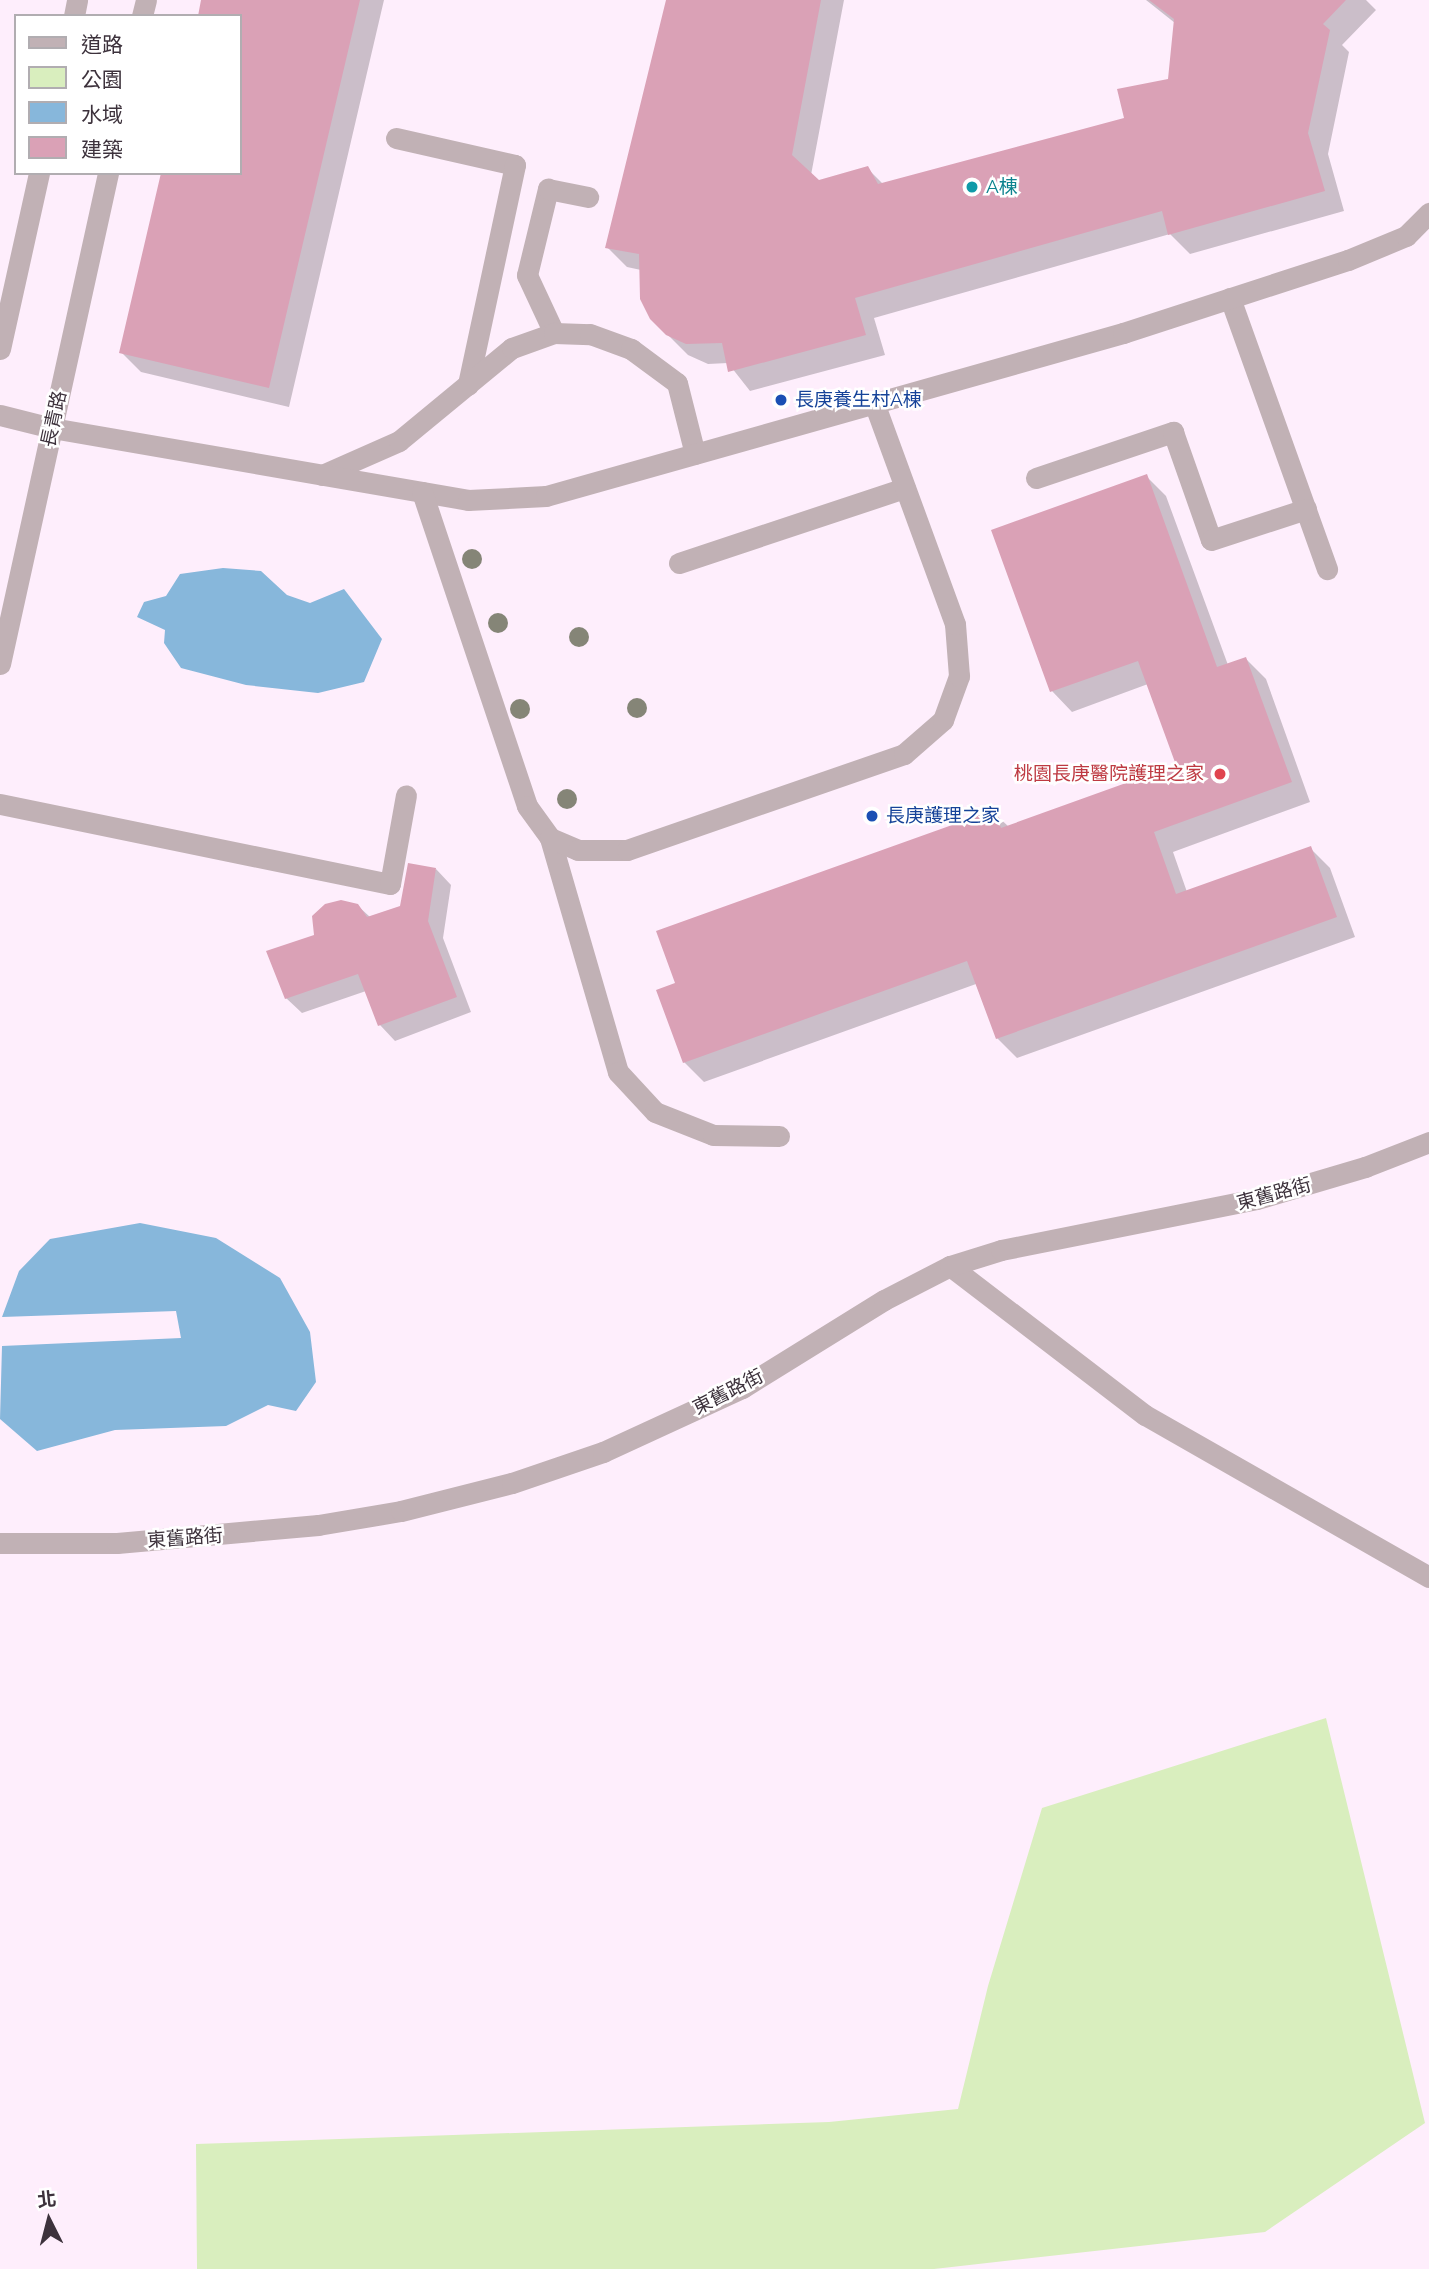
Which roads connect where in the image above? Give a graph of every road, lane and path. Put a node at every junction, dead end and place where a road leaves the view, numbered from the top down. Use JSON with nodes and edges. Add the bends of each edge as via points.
{"nodes":[{"id":1,"x":396,"y":138,"type":"dead end"},
{"id":2,"x":39,"y":175,"type":"edge"},
{"id":3,"x":108,"y":175,"type":"edge"},
{"id":4,"x":588,"y":197,"type":"dead end"},
{"id":5,"x":1429,"y":213,"type":"edge"},
{"id":6,"x":1230,"y":298,"type":"junction"},
{"id":7,"x":554,"y":333,"type":"junction"},
{"id":8,"x":0,"y":349,"type":"edge"},
{"id":9,"x":468,"y":385,"type":"junction"},
{"id":10,"x":874,"y":403,"type":"junction"},
{"id":11,"x":0,"y":415,"type":"edge"},
{"id":12,"x":52,"y":428,"type":"junction"},
{"id":13,"x":695,"y":454,"type":"junction"},
{"id":14,"x":322,"y":475,"type":"junction"},
{"id":15,"x":1036,"y":478,"type":"dead end"},
{"id":16,"x":905,"y":488,"type":"junction"},
{"id":17,"x":422,"y":492,"type":"junction"},
{"id":18,"x":1306,"y":509,"type":"junction"},
{"id":19,"x":680,"y":563,"type":"dead end"},
{"id":20,"x":1326,"y":569,"type":"dead end"},
{"id":21,"x":0,"y":664,"type":"edge"},
{"id":22,"x":406,"y":795,"type":"dead end"},
{"id":23,"x":0,"y":804,"type":"edge"},
{"id":24,"x":550,"y":838,"type":"junction"},
{"id":25,"x":779,"y":1136,"type":"dead end"},
{"id":26,"x":1429,"y":1142,"type":"edge"},
{"id":27,"x":950,"y":1266,"type":"junction"},
{"id":28,"x":0,"y":1543,"type":"edge"},
{"id":29,"x":1429,"y":1577,"type":"edge"}],
"edges":[{"from":1,"to":9,"type":"street","via":[[515,165]]},
{"from":2,"to":8,"type":"street"},
{"from":3,"to":12,"type":"street","name":"長青路"},
{"from":4,"to":7,"type":"street","via":[[548,189],[545,201],[527,275]]},
{"from":5,"to":6,"type":"street","via":[[1406,236]]},
{"from":6,"to":10,"type":"street"},
{"from":6,"to":18,"type":"street"},
{"from":7,"to":9,"type":"street","via":[[512,348]]},
{"from":7,"to":13,"type":"street","via":[[590,334],[631,349],[677,383]]},
{"from":9,"to":14,"type":"street","via":[[399,441]]},
{"from":10,"to":13,"type":"street"},
{"from":10,"to":16,"type":"street"},
{"from":11,"to":12,"type":"street"},
{"from":12,"to":14,"type":"street"},
{"from":12,"to":21,"type":"street","name":"長青路"},
{"from":13,"to":17,"type":"street","via":[[546,496],[468,500]]},
{"from":14,"to":17,"type":"street"},
{"from":15,"to":18,"type":"street","via":[[1173,432],[1211,540]]},
{"from":16,"to":19,"type":"street"},
{"from":16,"to":24,"type":"street","via":[[955,624],[959,676],[943,720],[904,754],[627,850],[578,850]]},
{"from":17,"to":24,"type":"street","via":[[527,806]]},
{"from":18,"to":20,"type":"street"},
{"from":22,"to":23,"type":"street","via":[[390,884]]},
{"from":24,"to":25,"type":"street","via":[[618,1072],[654,1112],[713,1135]]},
{"from":26,"to":27,"type":"street","name":"東舊路街","via":[[1366,1167],[1257,1199],[1001,1250]]},
{"from":27,"to":28,"type":"street","name":"東舊路街","via":[[884,1300],[742,1388],[603,1452],[512,1483],[401,1511],[318,1525],[117,1543]]},
{"from":27,"to":29,"type":"street","via":[[1146,1415]]}]}
